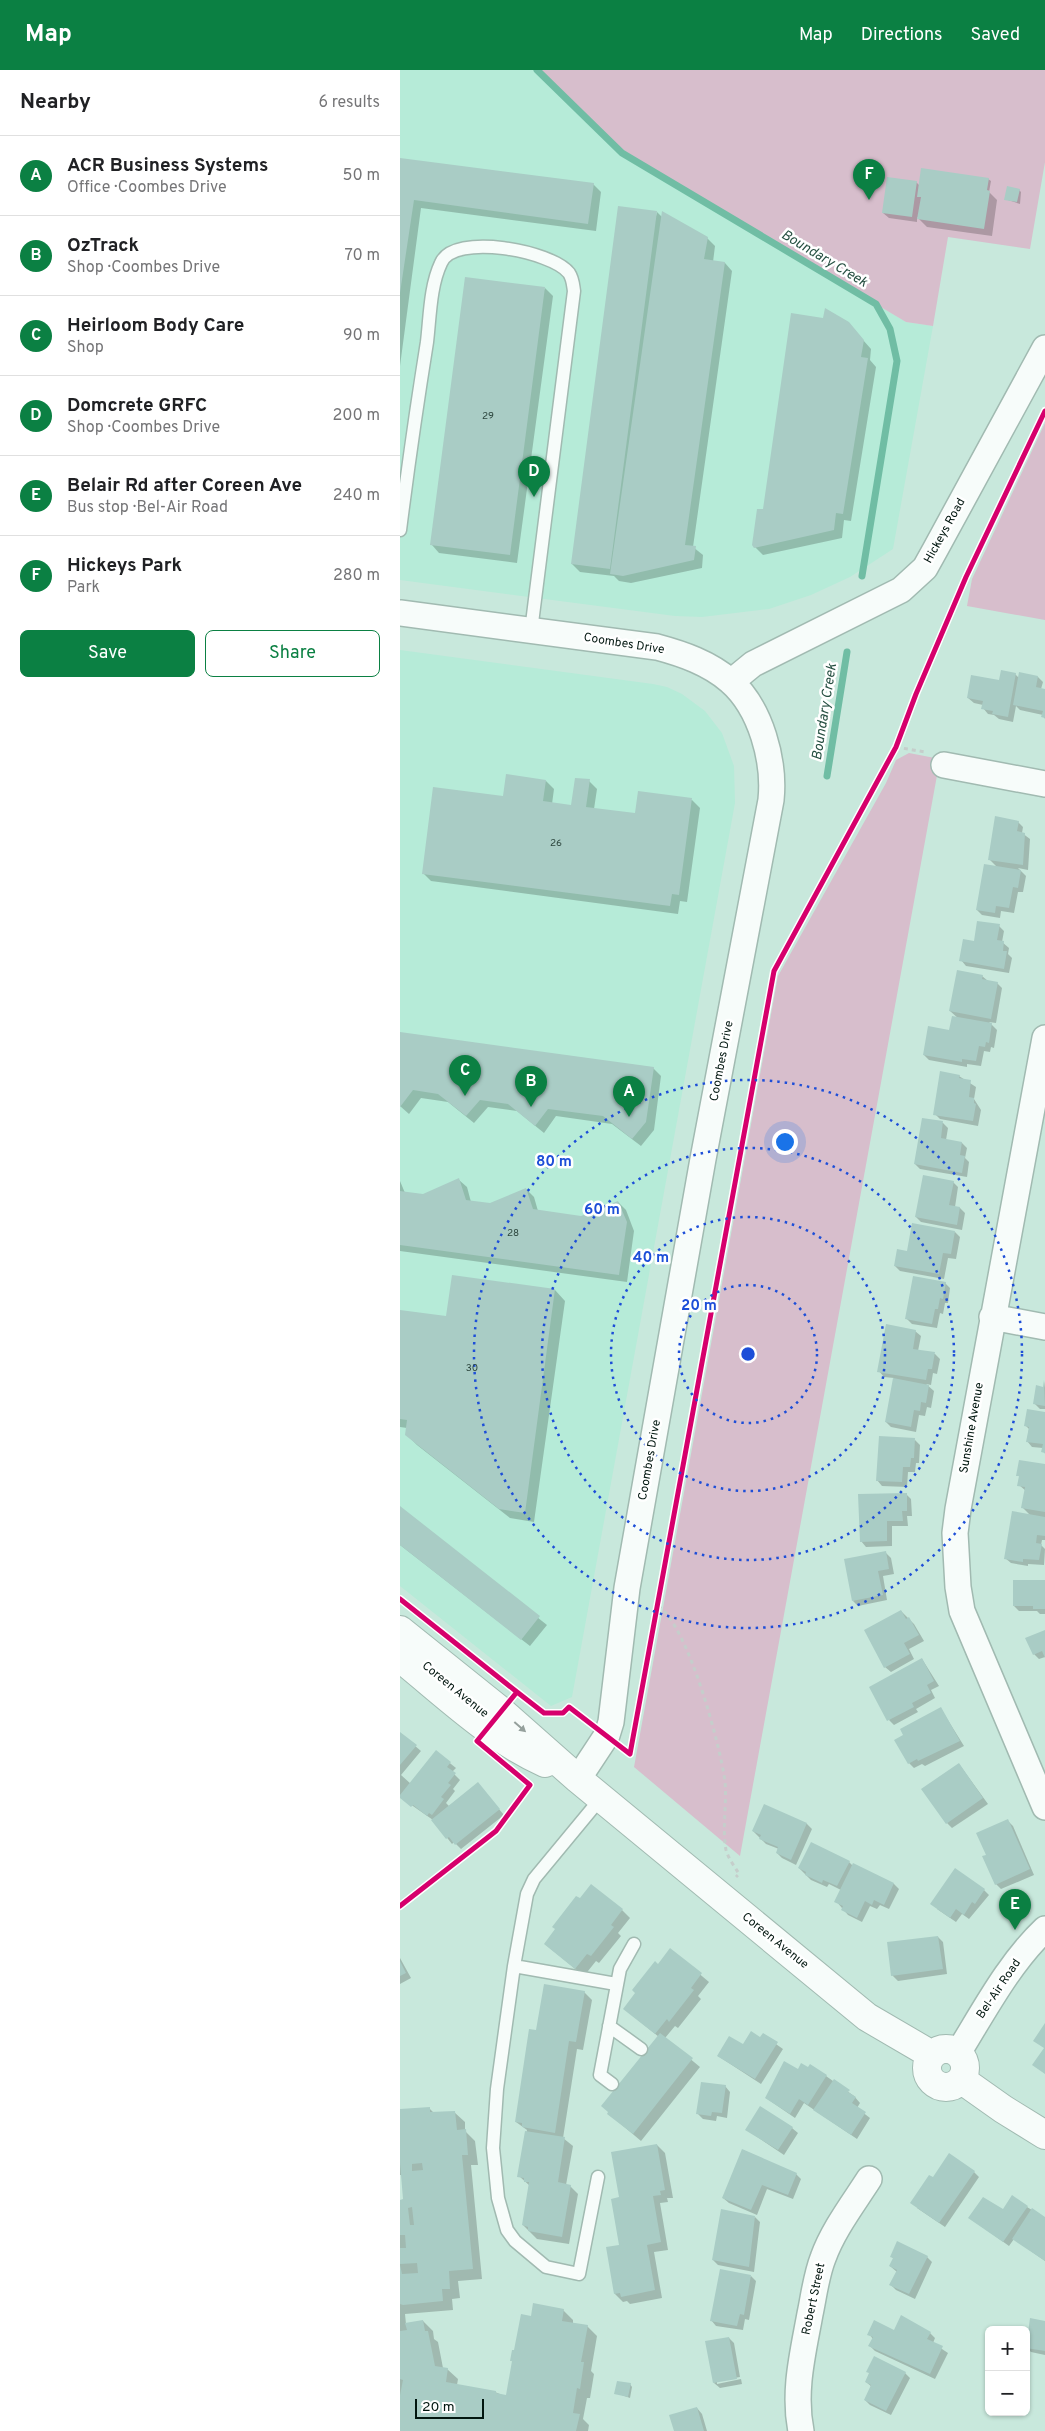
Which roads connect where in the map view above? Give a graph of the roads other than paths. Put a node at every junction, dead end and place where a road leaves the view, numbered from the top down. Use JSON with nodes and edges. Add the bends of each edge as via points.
{"nodes":[{"id":1,"x":1045,"y":348,"type":"edge"},
{"id":2,"x":400,"y":530,"type":"edge"},
{"id":3,"x":400,"y":614,"type":"edge"},
{"id":4,"x":531,"y":631,"type":"junction"},
{"id":5,"x":731,"y":682,"type":"junction"},
{"id":6,"x":944,"y":765,"type":"dead end"},
{"id":7,"x":1045,"y":784,"type":"edge"},
{"id":8,"x":1045,"y":1038,"type":"edge"},
{"id":9,"x":992,"y":1317,"type":"junction"},
{"id":10,"x":1045,"y":1327,"type":"edge"},
{"id":11,"x":400,"y":1630,"type":"edge"},
{"id":12,"x":400,"y":1658,"type":"edge"},
{"id":13,"x":578,"y":1779,"type":"junction"},
{"id":14,"x":601,"y":1798,"type":"junction"},
{"id":15,"x":1045,"y":1808,"type":"edge"},
{"id":16,"x":1045,"y":1929,"type":"edge"},
{"id":17,"x":634,"y":1944,"type":"dead end"},
{"id":18,"x":514,"y":1966,"type":"junction"},
{"id":19,"x":616,"y":1984,"type":"junction"},
{"id":20,"x":609,"y":2026,"type":"junction"},
{"id":21,"x":641,"y":2048,"type":"dead end"},
{"id":22,"x":945,"y":2054,"type":"junction"},
{"id":23,"x":612,"y":2084,"type":"dead end"},
{"id":24,"x":1045,"y":2135,"type":"edge"},
{"id":25,"x":598,"y":2177,"type":"dead end"},
{"id":26,"x":869,"y":2179,"type":"dead end"},
{"id":27,"x":801,"y":2431,"type":"edge"}],
"edges":[{"from":1,"to":5,"type":"street","name":"Hickeys Road","via":[[936,550],[918,576],[901,590],[753,664]]},
{"from":2,"to":4,"type":"lane","via":[[427,336],[441,262],[450,252],[463,247],[482,246],[556,262],[568,273],[574,291]]},
{"from":3,"to":4,"type":"street","name":"Coombes Drive"},
{"from":4,"to":5,"type":"street","name":"Coombes Drive","via":[[657,647],[705,664]]},
{"from":5,"to":13,"type":"street","name":"Coombes Drive","via":[[746,702],[765,740],[771,760],[772,800],[703,1159],[629,1578],[611,1722],[607,1736]]},
{"from":6,"to":7,"type":"street"},
{"from":8,"to":9,"type":"street","name":"Sunshine Avenue"},
{"from":9,"to":10,"type":"street"},
{"from":9,"to":15,"type":"street","name":"Sunshine Avenue","via":[[958,1509],[955,1533],[958,1587],[969,1630]]},
{"from":11,"to":13,"type":"street","name":"Coreen Avenue","one_way":true,"via":[[501,1711]]},
{"from":12,"to":13,"type":"street","name":"Coreen Avenue","via":[[511,1745]]},
{"from":13,"to":14,"type":"street","name":"Coreen Avenue"},
{"from":14,"to":18,"type":"lane","via":[[530,1886]]},
{"from":14,"to":22,"type":"street","name":"Coreen Avenue","via":[[867,2017]]},
{"from":16,"to":22,"type":"street","name":"Bel-Air Road"},
{"from":17,"to":19,"type":"lane","via":[[620,1969]]},
{"from":18,"to":19,"type":"lane"},
{"from":18,"to":25,"type":"lane","via":[[493,2148],[498,2198],[507,2230],[546,2267],[579,2274]]},
{"from":19,"to":20,"type":"lane"},
{"from":20,"to":21,"type":"lane"},
{"from":20,"to":23,"type":"lane","via":[[600,2075]]},
{"from":22,"to":24,"type":"street","via":[[927,2066],[934,2083],[952,2087],[962,2080]]},
{"from":26,"to":27,"type":"street","name":"Robert Street","via":[[834,2235],[817,2276],[798,2380]]}]}
